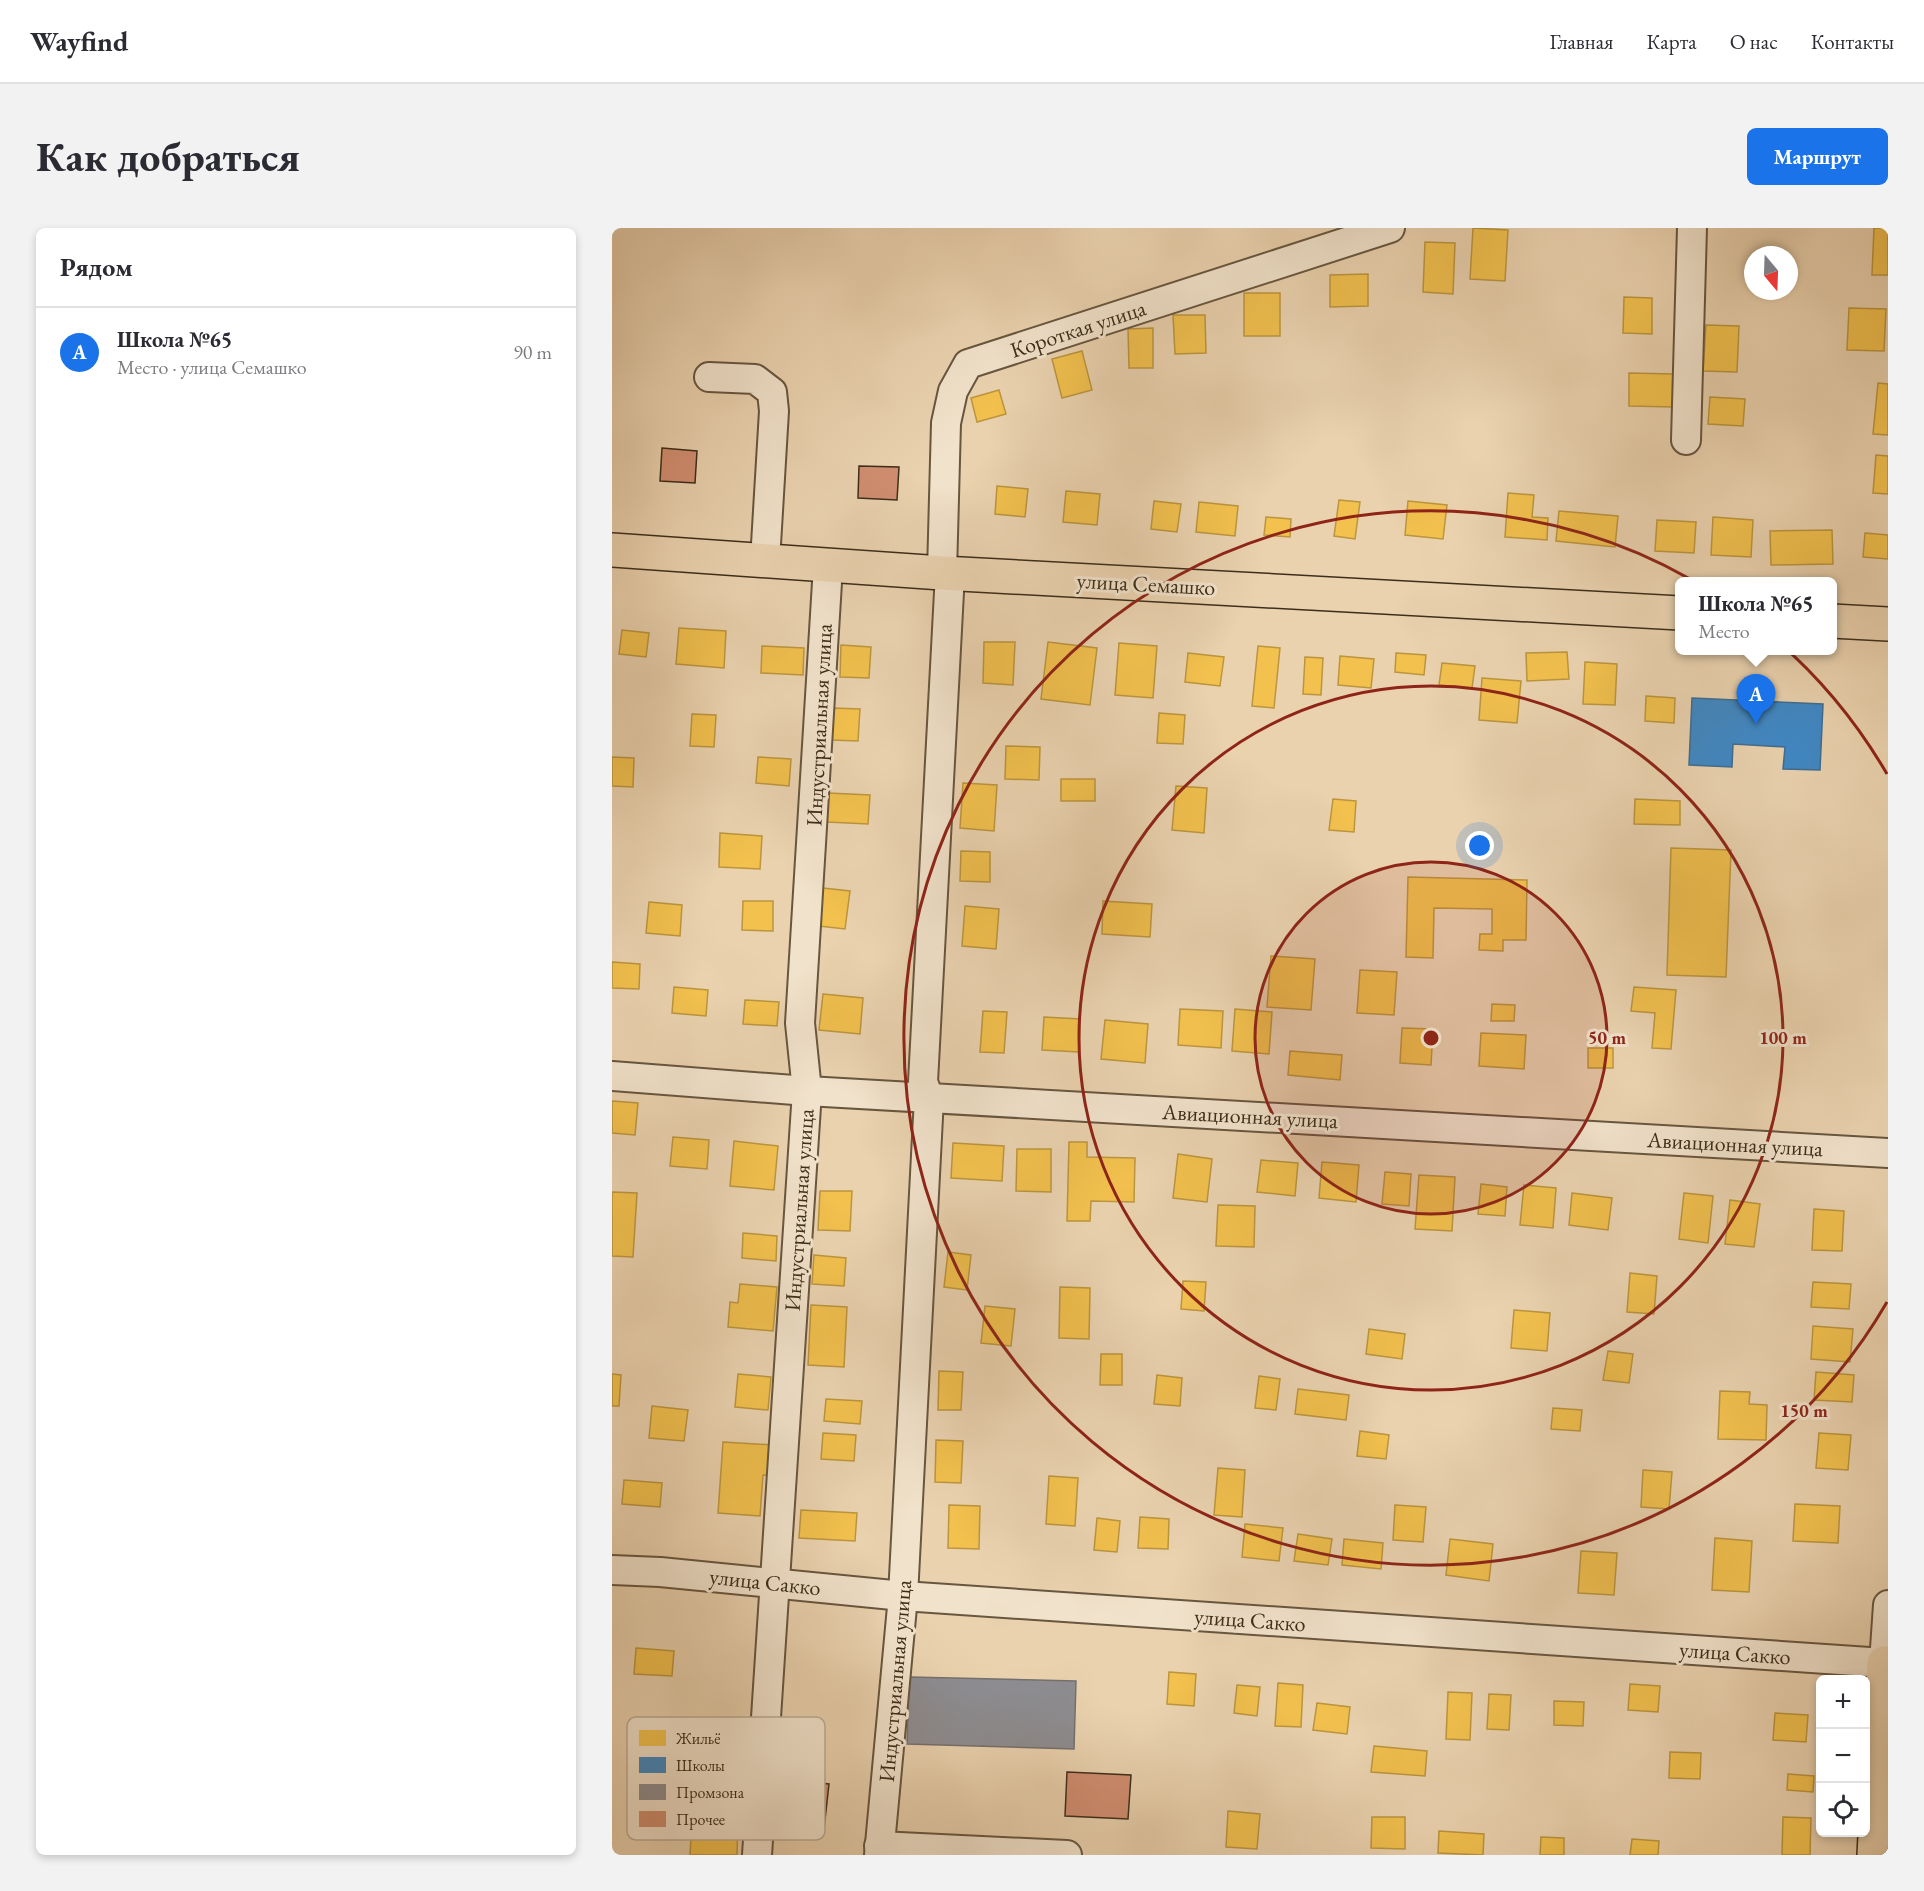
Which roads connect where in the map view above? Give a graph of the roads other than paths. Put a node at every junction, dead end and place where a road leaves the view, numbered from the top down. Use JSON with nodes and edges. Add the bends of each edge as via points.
{"nodes":[{"id":1,"x":1390,"y":228,"type":"edge"},
{"id":2,"x":1692,"y":228,"type":"edge"},
{"id":3,"x":709,"y":376,"type":"dead end"},
{"id":4,"x":1686,"y":440,"type":"dead end"},
{"id":5,"x":612,"y":550,"type":"edge"},
{"id":6,"x":765,"y":561,"type":"junction"},
{"id":7,"x":828,"y":566,"type":"junction"},
{"id":8,"x":946,"y":573,"type":"junction"},
{"id":9,"x":1675,"y":613,"type":"edge"},
{"id":10,"x":1837,"y":621,"type":"edge"},
{"id":11,"x":1888,"y":624,"type":"edge"},
{"id":12,"x":612,"y":1076,"type":"edge"},
{"id":13,"x":807,"y":1091,"type":"junction"},
{"id":14,"x":929,"y":1098,"type":"junction"},
{"id":15,"x":1888,"y":1153,"type":"edge"},
{"id":16,"x":612,"y":1570,"type":"edge"},
{"id":17,"x":774,"y":1583,"type":"junction"},
{"id":18,"x":903,"y":1596,"type":"junction"},
{"id":19,"x":1888,"y":1605,"type":"edge"},
{"id":20,"x":1886,"y":1663,"type":"edge"},
{"id":21,"x":766,"y":1717,"type":"edge"},
{"id":22,"x":758,"y":1840,"type":"edge"},
{"id":23,"x":879,"y":1851,"type":"edge"},
{"id":24,"x":757,"y":1855,"type":"edge"},
{"id":25,"x":1067,"y":1855,"type":"edge"},
{"id":26,"x":1874,"y":1855,"type":"edge"}],
"edges":[{"from":1,"to":8,"type":"street","name":"Короткая улица","via":[[968,364],[953,391],[946,423]]},
{"from":2,"to":4,"type":"street"},
{"from":3,"to":6,"type":"street","via":[[755,379],[772,392]]},
{"from":5,"to":6,"type":"main road","name":"улица Семашко"},
{"from":6,"to":7,"type":"main road","name":"улица Семашко"},
{"from":7,"to":8,"type":"main road","name":"улица Семашко"},
{"from":7,"to":13,"type":"street","name":"Индустриальная улица","via":[[800,1023]]},
{"from":8,"to":9,"type":"main road","name":"улица Семашко"},
{"from":8,"to":14,"type":"street","name":"Индустриальная улица","via":[[923,1082]]},
{"from":10,"to":11,"type":"main road"},
{"from":12,"to":13,"type":"street","name":"Авиационная улица"},
{"from":13,"to":14,"type":"street","name":"Авиационная улица"},
{"from":13,"to":17,"type":"street","name":"Индустриальная улица"},
{"from":14,"to":15,"type":"street","name":"Авиационная улица"},
{"from":14,"to":18,"type":"street","name":"Индустриальная улица"},
{"from":16,"to":17,"type":"street","name":"улица Сакко"},
{"from":17,"to":18,"type":"street","name":"улица Сакко"},
{"from":17,"to":21,"type":"street","name":"Индустриальная улица"},
{"from":18,"to":20,"type":"street","name":"улица Сакко"},
{"from":18,"to":23,"type":"street","name":"Индустриальная улица"},
{"from":19,"to":20,"type":"street"},
{"from":20,"to":26,"type":"main road"},
{"from":22,"to":24,"type":"street","name":"Индустриальная улица"},
{"from":23,"to":25,"type":"street"}]}
